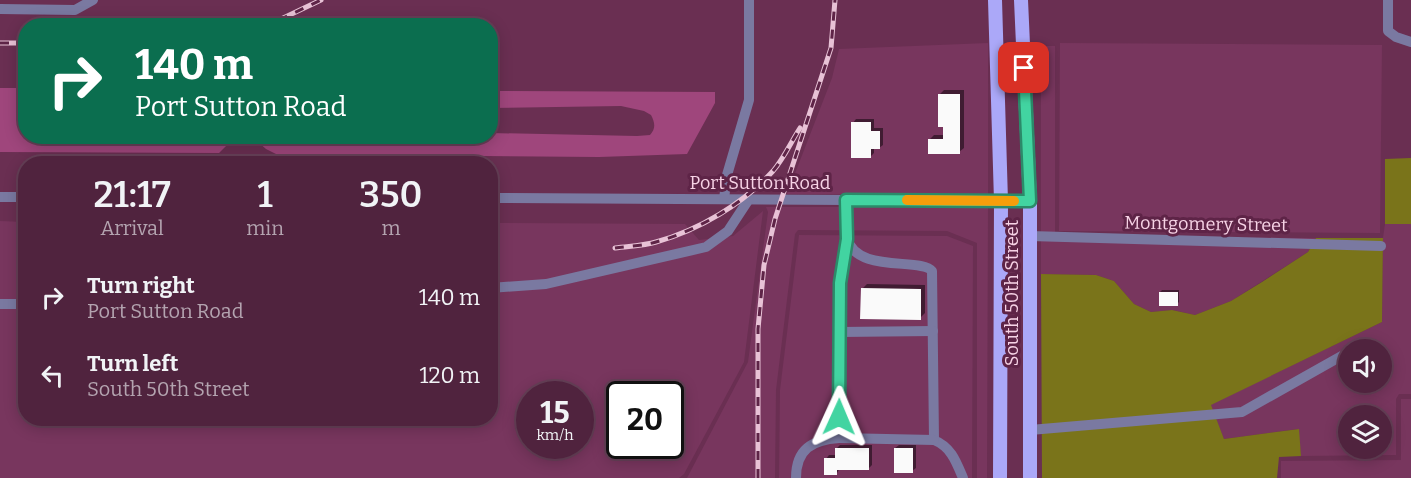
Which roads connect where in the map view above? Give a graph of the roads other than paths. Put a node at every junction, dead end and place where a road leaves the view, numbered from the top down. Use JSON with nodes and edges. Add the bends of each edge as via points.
{"nodes":[{"id":1,"x":93,"y":0,"type":"edge"},
{"id":2,"x":749,"y":0,"type":"edge"},
{"id":3,"x":995,"y":0,"type":"edge"},
{"id":4,"x":1021,"y":0,"type":"edge"},
{"id":5,"x":1388,"y":0,"type":"edge"},
{"id":6,"x":0,"y":9,"type":"edge"},
{"id":7,"x":1411,"y":42,"type":"edge"},
{"id":8,"x":0,"y":197,"type":"edge"},
{"id":9,"x":18,"y":197,"type":"edge"},
{"id":10,"x":498,"y":198,"type":"edge"},
{"id":11,"x":724,"y":199,"type":"junction"},
{"id":12,"x":749,"y":199,"type":"junction"},
{"id":13,"x":846,"y":200,"type":"junction"},
{"id":14,"x":1001,"y":201,"type":"junction"},
{"id":15,"x":1030,"y":201,"type":"junction"},
{"id":16,"x":1030,"y":236,"type":"junction"},
{"id":17,"x":847,"y":239,"type":"junction"},
{"id":18,"x":1381,"y":246,"type":"dead end"},
{"id":19,"x":498,"y":287,"type":"edge"},
{"id":20,"x":0,"y":304,"type":"edge"},
{"id":21,"x":18,"y":304,"type":"edge"},
{"id":22,"x":840,"y":332,"type":"junction"},
{"id":23,"x":933,"y":332,"type":"junction"},
{"id":24,"x":1338,"y":358,"type":"edge"},
{"id":25,"x":1030,"y":430,"type":"junction"},
{"id":26,"x":839,"y":438,"type":"junction"},
{"id":27,"x":934,"y":440,"type":"junction"},
{"id":28,"x":796,"y":478,"type":"edge"},
{"id":29,"x":963,"y":478,"type":"edge"},
{"id":30,"x":1000,"y":478,"type":"edge"},
{"id":31,"x":1030,"y":478,"type":"edge"}],
"edges":[{"from":1,"to":6,"type":"street","via":[[75,10]]},
{"from":2,"to":11,"type":"street","via":[[749,100]]},
{"from":3,"to":14,"type":"main road","name":"South 50th Street"},
{"from":4,"to":15,"type":"main road","name":"South 50th Street"},
{"from":5,"to":7,"type":"street","via":[[1388,31]]},
{"from":8,"to":9,"type":"street"},
{"from":10,"to":11,"type":"street","name":"Port Sutton Road"},
{"from":11,"to":12,"type":"street","name":"Port Sutton Road"},
{"from":12,"to":13,"type":"street","name":"Port Sutton Road"},
{"from":12,"to":19,"type":"street","via":[[728,231],[706,246],[546,284]]},
{"from":13,"to":14,"type":"street","name":"Port Sutton Road"},
{"from":13,"to":17,"type":"street"},
{"from":14,"to":15,"type":"street","name":"Port Sutton Road"},
{"from":14,"to":30,"type":"main road","name":"South 50th Street"},
{"from":15,"to":16,"type":"main road","name":"South 50th Street"},
{"from":16,"to":18,"type":"street","name":"Montgomery Street"},
{"from":16,"to":25,"type":"main road","name":"South 50th Street"},
{"from":17,"to":22,"type":"street","via":[[840,283]]},
{"from":17,"to":23,"type":"street","via":[[856,251],[870,259],[931,269]]},
{"from":20,"to":21,"type":"street"},
{"from":22,"to":23,"type":"street"},
{"from":22,"to":26,"type":"street"},
{"from":23,"to":27,"type":"street"},
{"from":24,"to":25,"type":"street","via":[[1242,412]]},
{"from":25,"to":31,"type":"main road","name":"South 50th Street"},
{"from":26,"to":27,"type":"street"},
{"from":26,"to":28,"type":"street","via":[[822,439],[802,453]]},
{"from":27,"to":29,"type":"street","via":[[951,453]]}]}
